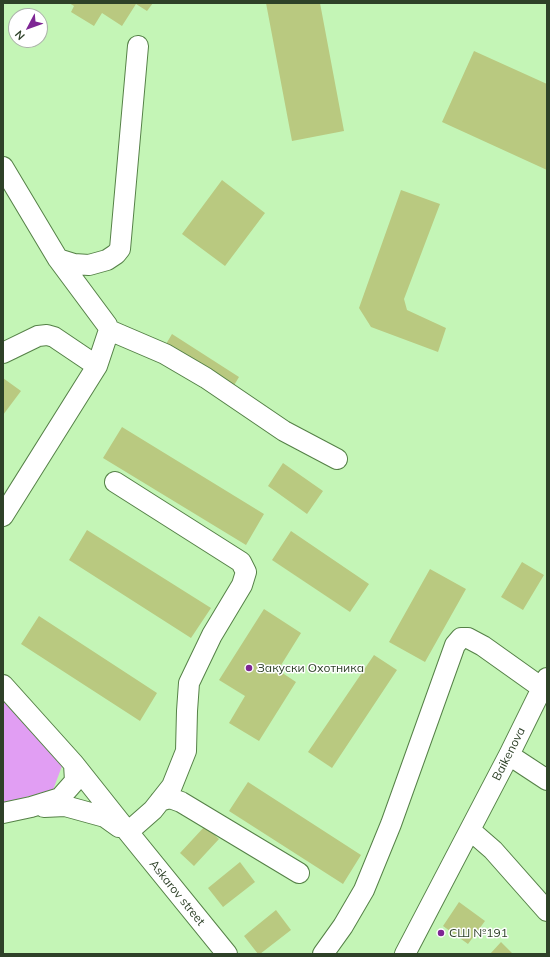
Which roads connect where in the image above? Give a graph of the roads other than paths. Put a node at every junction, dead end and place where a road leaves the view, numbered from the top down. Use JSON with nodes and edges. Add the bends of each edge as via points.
{"nodes":[{"id":1,"x":138,"y":46,"type":"dead end"},
{"id":2,"x":3,"y":167,"type":"edge"},
{"id":3,"x":58,"y":259,"type":"junction"},
{"id":4,"x":109,"y":330,"type":"junction"},
{"id":5,"x":3,"y":353,"type":"edge"},
{"id":6,"x":96,"y":366,"type":"junction"},
{"id":7,"x":337,"y":459,"type":"dead end"},
{"id":8,"x":116,"y":482,"type":"dead end"},
{"id":9,"x":3,"y":516,"type":"edge"},
{"id":10,"x":544,"y":683,"type":"edge"},
{"id":11,"x":3,"y":685,"type":"edge"},
{"id":12,"x":509,"y":755,"type":"junction"},
{"id":13,"x":74,"y":764,"type":"junction"},
{"id":14,"x":547,"y":780,"type":"edge"},
{"id":15,"x":160,"y":801,"type":"junction"},
{"id":16,"x":31,"y":807,"type":"junction"},
{"id":17,"x":3,"y":814,"type":"edge"},
{"id":18,"x":470,"y":830,"type":"junction"},
{"id":19,"x":128,"y":832,"type":"junction"},
{"id":20,"x":299,"y":873,"type":"dead end"},
{"id":21,"x":547,"y":911,"type":"edge"},
{"id":22,"x":227,"y":954,"type":"edge"},
{"id":23,"x":323,"y":954,"type":"edge"},
{"id":24,"x":405,"y":954,"type":"edge"}],
"edges":[{"from":1,"to":3,"type":"street","via":[[120,249],[107,260],[89,265]]},
{"from":2,"to":3,"type":"street"},
{"from":3,"to":4,"type":"street"},
{"from":4,"to":6,"type":"street"},
{"from":4,"to":7,"type":"street","via":[[165,354],[206,378],[284,431]]},
{"from":5,"to":6,"type":"street","via":[[38,336],[47,335],[54,337]]},
{"from":6,"to":9,"type":"street"},
{"from":8,"to":15,"type":"street","via":[[241,562],[246,572],[242,585],[212,635],[189,683],[186,751],[172,786]]},
{"from":10,"to":12,"type":"street","name":"Baikenova"},
{"from":10,"to":23,"type":"street","via":[[468,638],[461,638],[455,645],[391,824],[364,890]]},
{"from":11,"to":13,"type":"street","name":"Askarov street"},
{"from":12,"to":14,"type":"street"},
{"from":12,"to":18,"type":"street","name":"Baikenova"},
{"from":13,"to":16,"type":"street","via":[[75,781],[60,798]]},
{"from":13,"to":19,"type":"street","name":"Askarov street"},
{"from":15,"to":19,"type":"street"},
{"from":15,"to":20,"type":"street","via":[[170,798],[181,802]]},
{"from":16,"to":17,"type":"street"},
{"from":16,"to":19,"type":"street","via":[[65,806],[105,817]]},
{"from":18,"to":21,"type":"street","via":[[494,850]]},
{"from":18,"to":24,"type":"street","name":"Baikenova"},
{"from":19,"to":22,"type":"street","name":"Askarov street"}]}
